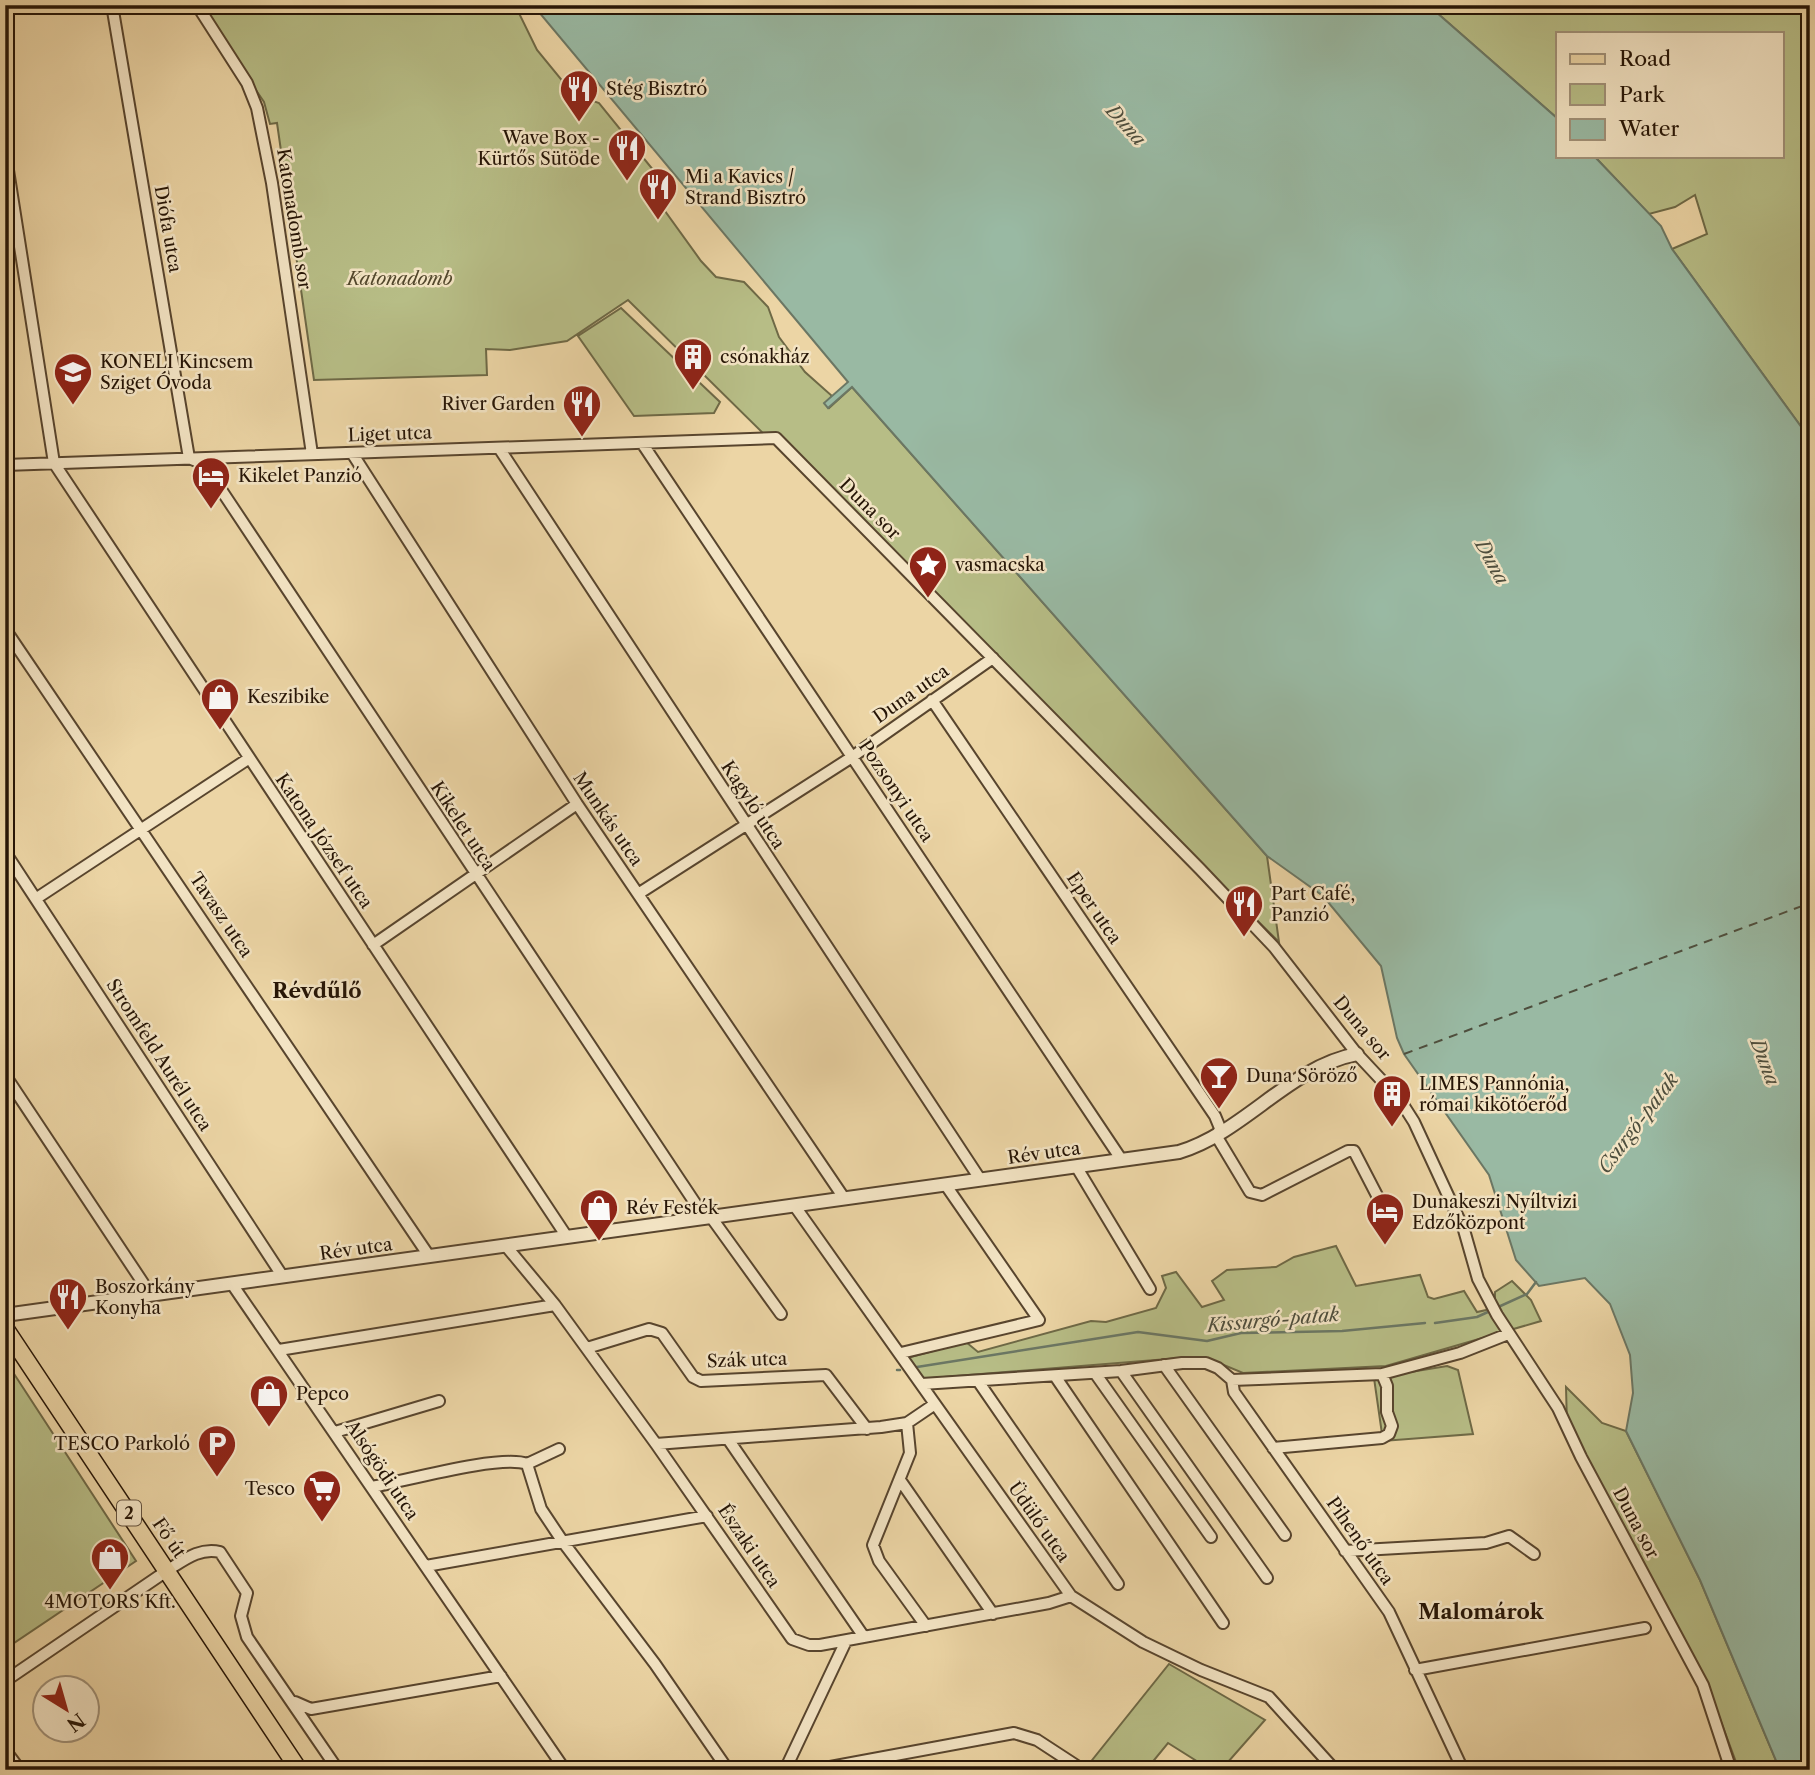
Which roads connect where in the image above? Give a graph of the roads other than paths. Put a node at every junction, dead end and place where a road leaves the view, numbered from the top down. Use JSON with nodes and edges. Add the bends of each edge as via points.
{"nodes":[{"id":1,"x":112,"y":5,"type":"edge"},
{"id":2,"x":197,"y":5,"type":"edge"},
{"id":3,"x":5,"y":151,"type":"edge"},
{"id":4,"x":776,"y":438,"type":"joint"},
{"id":5,"x":642,"y":443,"type":"junction"},
{"id":6,"x":499,"y":447,"type":"junction"},
{"id":7,"x":352,"y":453,"type":"junction"},
{"id":8,"x":312,"y":454,"type":"junction"},
{"id":9,"x":190,"y":458,"type":"junction"},
{"id":10,"x":54,"y":463,"type":"junction"},
{"id":11,"x":5,"y":465,"type":"edge"},
{"id":12,"x":5,"y":628,"type":"edge"},
{"id":13,"x":993,"y":658,"type":"junction"},
{"id":14,"x":932,"y":700,"type":"junction"},
{"id":15,"x":852,"y":757,"type":"junction"},
{"id":16,"x":248,"y":759,"type":"junction"},
{"id":17,"x":577,"y":804,"type":"junction"},
{"id":18,"x":746,"y":826,"type":"junction"},
{"id":19,"x":143,"y":831,"type":"junction"},
{"id":20,"x":5,"y":852,"type":"edge"},
{"id":21,"x":474,"y":873,"type":"junction"},
{"id":22,"x":638,"y":894,"type":"junction"},
{"id":23,"x":37,"y":898,"type":"junction"},
{"id":24,"x":373,"y":945,"type":"junction"},
{"id":25,"x":1357,"y":1054,"type":"junction"},
{"id":26,"x":5,"y":1075,"type":"edge"},
{"id":27,"x":1217,"y":1137,"type":"junction"},
{"id":28,"x":1122,"y":1160,"type":"junction"},
{"id":29,"x":1076,"y":1166,"type":"junction"},
{"id":30,"x":980,"y":1179,"type":"junction"},
{"id":31,"x":945,"y":1184,"type":"junction"},
{"id":32,"x":845,"y":1198,"type":"junction"},
{"id":33,"x":794,"y":1205,"type":"junction"},
{"id":34,"x":1384,"y":1209,"type":"dead end"},
{"id":35,"x":708,"y":1217,"type":"junction"},
{"id":36,"x":567,"y":1237,"type":"junction"},
{"id":37,"x":506,"y":1246,"type":"junction"},
{"id":38,"x":429,"y":1256,"type":"junction"},
{"id":39,"x":283,"y":1277,"type":"junction"},
{"id":40,"x":232,"y":1284,"type":"junction"},
{"id":41,"x":1150,"y":1289,"type":"dead end"},
{"id":42,"x":151,"y":1295,"type":"junction"},
{"id":43,"x":555,"y":1306,"type":"junction"},
{"id":44,"x":781,"y":1314,"type":"dead end"},
{"id":45,"x":5,"y":1315,"type":"edge"},
{"id":46,"x":5,"y":1328,"type":"edge"},
{"id":47,"x":1508,"y":1334,"type":"junction"},
{"id":48,"x":587,"y":1348,"type":"junction"},
{"id":49,"x":279,"y":1350,"type":"junction"},
{"id":50,"x":901,"y":1353,"type":"junction"},
{"id":51,"x":1164,"y":1365,"type":"junction"},
{"id":52,"x":1121,"y":1371,"type":"junction"},
{"id":53,"x":1095,"y":1373,"type":"junction"},
{"id":54,"x":1382,"y":1374,"type":"junction"},
{"id":55,"x":1055,"y":1376,"type":"junction"},
{"id":56,"x":1231,"y":1380,"type":"junction"},
{"id":57,"x":978,"y":1381,"type":"junction"},
{"id":58,"x":922,"y":1384,"type":"junction"},
{"id":59,"x":439,"y":1401,"type":"dead end"},
{"id":60,"x":935,"y":1404,"type":"junction"},
{"id":61,"x":907,"y":1423,"type":"junction"},
{"id":62,"x":867,"y":1429,"type":"junction"},
{"id":63,"x":335,"y":1432,"type":"junction"},
{"id":64,"x":728,"y":1439,"type":"junction"},
{"id":65,"x":656,"y":1444,"type":"junction"},
{"id":66,"x":1273,"y":1448,"type":"junction"},
{"id":67,"x":559,"y":1449,"type":"dead end"},
{"id":68,"x":527,"y":1464,"type":"junction"},
{"id":69,"x":900,"y":1480,"type":"junction"},
{"id":70,"x":372,"y":1487,"type":"junction"},
{"id":71,"x":707,"y":1516,"type":"junction"},
{"id":72,"x":1284,"y":1535,"type":"dead end"},
{"id":73,"x":1211,"y":1537,"type":"dead end"},
{"id":74,"x":563,"y":1542,"type":"junction"},
{"id":75,"x":1345,"y":1551,"type":"junction"},
{"id":76,"x":1534,"y":1554,"type":"dead end"},
{"id":77,"x":426,"y":1566,"type":"junction"},
{"id":78,"x":167,"y":1570,"type":"junction"},
{"id":79,"x":1267,"y":1578,"type":"dead end"},
{"id":80,"x":1118,"y":1584,"type":"dead end"},
{"id":81,"x":1071,"y":1596,"type":"junction"},
{"id":82,"x":993,"y":1614,"type":"junction"},
{"id":83,"x":1223,"y":1623,"type":"dead end"},
{"id":84,"x":926,"y":1626,"type":"junction"},
{"id":85,"x":1645,"y":1628,"type":"dead end"},
{"id":86,"x":864,"y":1637,"type":"junction"},
{"id":87,"x":846,"y":1641,"type":"junction"},
{"id":88,"x":1415,"y":1670,"type":"junction"},
{"id":89,"x":501,"y":1676,"type":"junction"},
{"id":90,"x":5,"y":1681,"type":"edge"},
{"id":91,"x":291,"y":1700,"type":"junction"},
{"id":92,"x":5,"y":1750,"type":"edge"},
{"id":93,"x":20,"y":1770,"type":"edge"},
{"id":94,"x":299,"y":1770,"type":"edge"},
{"id":95,"x":338,"y":1770,"type":"edge"},
{"id":96,"x":565,"y":1770,"type":"edge"},
{"id":97,"x":728,"y":1770,"type":"edge"},
{"id":98,"x":785,"y":1770,"type":"edge"},
{"id":99,"x":814,"y":1770,"type":"edge"},
{"id":100,"x":1083,"y":1770,"type":"edge"},
{"id":101,"x":1335,"y":1770,"type":"edge"},
{"id":102,"x":1463,"y":1770,"type":"edge"},
{"id":103,"x":1731,"y":1770,"type":"edge"}],
"edges":[{"from":1,"to":9,"type":"street","name":"Diófa utca"},
{"from":2,"to":8,"type":"street","name":"Katonadomb sor","via":[[247,83],[257,108]]},
{"from":3,"to":10,"type":"street"},
{"from":4,"to":5,"type":"street","name":"Liget utca"},
{"from":4,"to":13,"type":"street","name":"Duna sor"},
{"from":5,"to":6,"type":"street","name":"Liget utca"},
{"from":5,"to":15,"type":"street","name":"Pozsonyi utca"},
{"from":6,"to":7,"type":"street","name":"Liget utca"},
{"from":6,"to":18,"type":"street","name":"Kagyló utca"},
{"from":7,"to":8,"type":"street","name":"Liget utca"},
{"from":7,"to":17,"type":"street","name":"Munkás utca"},
{"from":8,"to":9,"type":"street","name":"Liget utca"},
{"from":9,"to":10,"type":"street","name":"Liget utca"},
{"from":9,"to":21,"type":"street","name":"Kikelet utca","via":[[204,464]]},
{"from":10,"to":11,"type":"street","name":"Liget utca"},
{"from":10,"to":16,"type":"street","name":"Katona József utca"},
{"from":12,"to":19,"type":"street","name":"Tavasz utca"},
{"from":13,"to":14,"type":"street","name":"Duna utca"},
{"from":13,"to":25,"type":"street","name":"Duna sor","via":[[1274,947]]},
{"from":14,"to":15,"type":"street","name":"Duna utca"},
{"from":14,"to":27,"type":"street","name":"Eper utca","via":[[1210,1108],[1220,1128]]},
{"from":15,"to":18,"type":"street","name":"Duna utca"},
{"from":15,"to":28,"type":"street","name":"Pozsonyi utca"},
{"from":16,"to":19,"type":"street"},
{"from":16,"to":24,"type":"street","name":"Katona József utca"},
{"from":17,"to":21,"type":"street"},
{"from":17,"to":22,"type":"street","name":"Munkás utca"},
{"from":18,"to":22,"type":"street","name":"Duna utca"},
{"from":18,"to":30,"type":"street","name":"Kagyló utca"},
{"from":19,"to":23,"type":"street"},
{"from":19,"to":38,"type":"street","name":"Tavasz utca"},
{"from":20,"to":23,"type":"street","name":"Stromfeld Aurél utca"},
{"from":21,"to":24,"type":"street"},
{"from":21,"to":35,"type":"street","name":"Kikelet utca"},
{"from":22,"to":32,"type":"street","name":"Munkás utca"},
{"from":23,"to":39,"type":"street","name":"Stromfeld Aurél utca"},
{"from":24,"to":36,"type":"street","name":"Katona József utca"},
{"from":25,"to":27,"type":"street","name":"Rév utca","via":[[1322,1064]]},
{"from":25,"to":47,"type":"street","name":"Duna sor","via":[[1384,1079],[1414,1122],[1464,1230],[1478,1279]]},
{"from":26,"to":42,"type":"street"},
{"from":27,"to":28,"type":"street","name":"Rév utca","via":[[1179,1152]]},
{"from":27,"to":34,"type":"street","name":"Eper utca","via":[[1256,1196],[1354,1151]]},
{"from":28,"to":29,"type":"street","name":"Rév utca"},
{"from":29,"to":30,"type":"street","name":"Rév utca"},
{"from":29,"to":41,"type":"street"},
{"from":30,"to":31,"type":"street","name":"Rév utca"},
{"from":31,"to":32,"type":"street","name":"Rév utca"},
{"from":31,"to":50,"type":"street","via":[[1039,1320]]},
{"from":32,"to":33,"type":"street","name":"Rév utca"},
{"from":33,"to":35,"type":"street","name":"Rév utca"},
{"from":33,"to":50,"type":"street","name":"Üdülő utca"},
{"from":35,"to":36,"type":"street","name":"Rév utca"},
{"from":35,"to":44,"type":"street"},
{"from":36,"to":37,"type":"street","name":"Rév utca"},
{"from":37,"to":38,"type":"street","name":"Rév utca"},
{"from":37,"to":43,"type":"street","name":"Északi utca"},
{"from":38,"to":39,"type":"street","name":"Rév utca"},
{"from":39,"to":40,"type":"street","name":"Rév utca"},
{"from":40,"to":42,"type":"street","name":"Rév utca"},
{"from":40,"to":49,"type":"street","name":"Alsógödi utca"},
{"from":42,"to":45,"type":"street","name":"Rév utca"},
{"from":43,"to":48,"type":"street","name":"Északi utca"},
{"from":43,"to":49,"type":"street"},
{"from":46,"to":78,"type":"main road","name":"Fő út","number":"2"},
{"from":47,"to":54,"type":"street","via":[[1448,1357]]},
{"from":47,"to":103,"type":"street","name":"Duna sor","via":[[1558,1408],[1703,1685]]},
{"from":48,"to":62,"type":"street","name":"Szák utca","via":[[649,1329],[662,1333],[693,1377],[701,1381],[826,1376]]},
{"from":48,"to":65,"type":"street","name":"Északi utca"},
{"from":49,"to":63,"type":"street","name":"Alsógödi utca"},
{"from":50,"to":58,"type":"street","name":"Üdülő utca"},
{"from":51,"to":52,"type":"street"},
{"from":51,"to":56,"type":"street","via":[[1206,1363]]},
{"from":51,"to":72,"type":"street"},
{"from":52,"to":53,"type":"street"},
{"from":52,"to":79,"type":"street"},
{"from":53,"to":55,"type":"street"},
{"from":53,"to":73,"type":"street"},
{"from":54,"to":56,"type":"street"},
{"from":54,"to":66,"type":"street","via":[[1392,1426],[1389,1434]]},
{"from":55,"to":57,"type":"street"},
{"from":55,"to":83,"type":"street"},
{"from":56,"to":66,"type":"street","name":"Pihenő utca","via":[[1234,1392]]},
{"from":57,"to":58,"type":"street"},
{"from":57,"to":80,"type":"street"},
{"from":58,"to":60,"type":"street","name":"Üdülő utca"},
{"from":59,"to":63,"type":"street"},
{"from":60,"to":61,"type":"street"},
{"from":60,"to":81,"type":"street","name":"Üdülő utca"},
{"from":61,"to":62,"type":"street"},
{"from":61,"to":69,"type":"street","via":[[910,1453]]},
{"from":62,"to":64,"type":"street"},
{"from":63,"to":70,"type":"street","name":"Alsógödi utca"},
{"from":64,"to":65,"type":"street"},
{"from":64,"to":86,"type":"street"},
{"from":65,"to":71,"type":"street","name":"Északi utca"},
{"from":66,"to":75,"type":"street","name":"Pihenő utca"},
{"from":67,"to":68,"type":"street"},
{"from":68,"to":70,"type":"street","via":[[517,1460],[496,1463]]},
{"from":68,"to":74,"type":"street","via":[[541,1509]]},
{"from":69,"to":82,"type":"street"},
{"from":69,"to":84,"type":"street","via":[[873,1545],[879,1561]]},
{"from":70,"to":77,"type":"street","name":"Alsógödi utca"},
{"from":71,"to":74,"type":"street"},
{"from":71,"to":87,"type":"street","name":"Északi utca","via":[[792,1639],[809,1645]]},
{"from":74,"to":77,"type":"street"},
{"from":74,"to":97,"type":"street"},
{"from":75,"to":76,"type":"street","via":[[1486,1543],[1509,1536]]},
{"from":75,"to":88,"type":"street","name":"Pihenő utca","via":[[1389,1612]]},
{"from":77,"to":89,"type":"street","name":"Alsógödi utca"},
{"from":78,"to":90,"type":"street"},
{"from":78,"to":91,"type":"street","via":[[209,1549],[219,1552],[247,1593],[241,1616],[247,1637]]},
{"from":78,"to":94,"type":"main road","name":"Fő út","number":"2"},
{"from":81,"to":82,"type":"street","name":"Északi utca"},
{"from":81,"to":101,"type":"street","name":"Üdülő utca","via":[[1143,1642],[1269,1697]]},
{"from":82,"to":84,"type":"street","name":"Északi utca"},
{"from":84,"to":86,"type":"street","name":"Északi utca"},
{"from":85,"to":88,"type":"street"},
{"from":86,"to":87,"type":"street","name":"Északi utca"},
{"from":87,"to":98,"type":"street"},
{"from":88,"to":102,"type":"street","name":"Pihenő utca"},
{"from":89,"to":91,"type":"street","via":[[312,1709]]},
{"from":89,"to":96,"type":"street","name":"Alsógödi utca"},
{"from":91,"to":95,"type":"street"},
{"from":92,"to":93,"type":"street"},
{"from":99,"to":100,"type":"street","via":[[1014,1733],[1037,1740]]}]}
